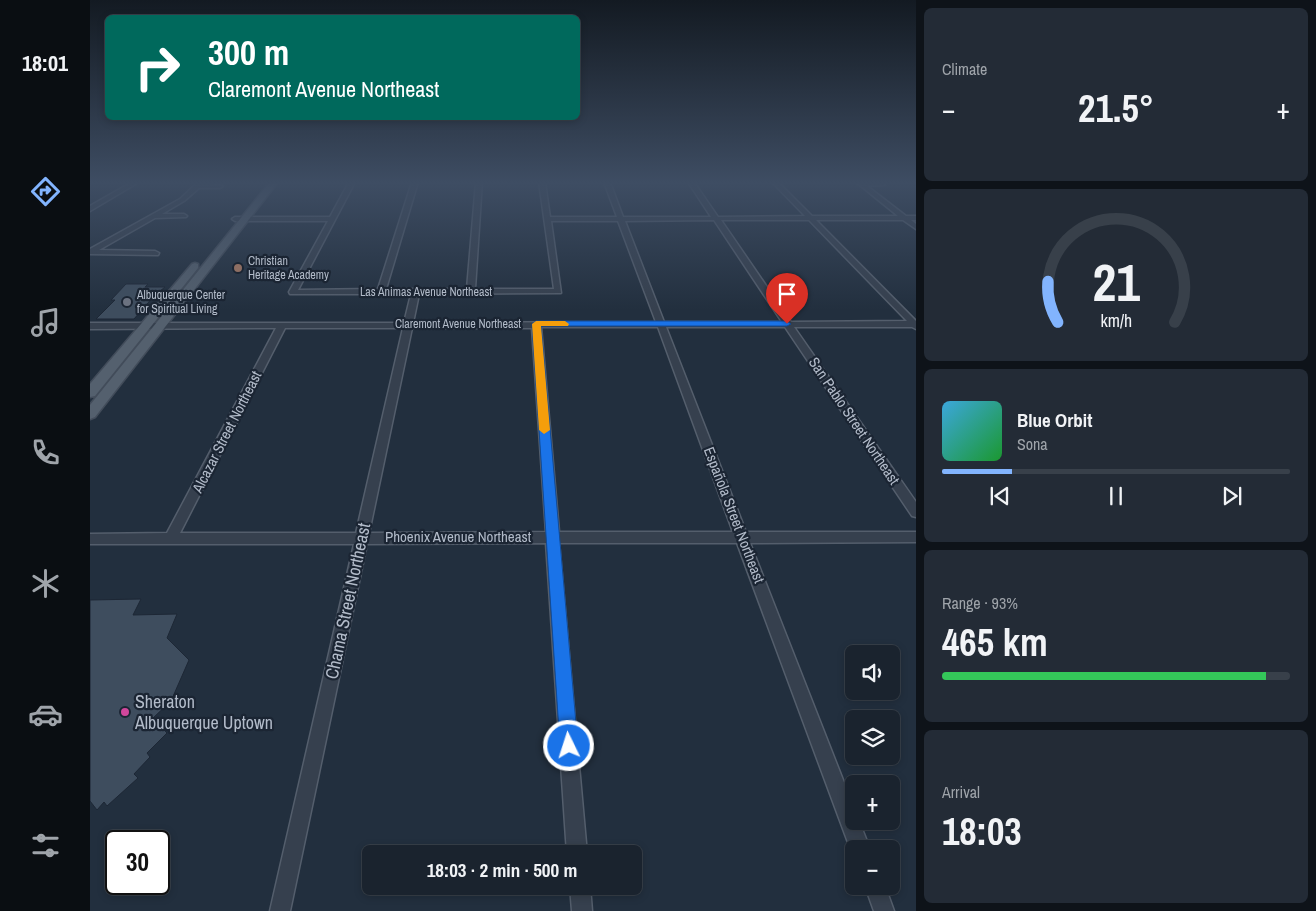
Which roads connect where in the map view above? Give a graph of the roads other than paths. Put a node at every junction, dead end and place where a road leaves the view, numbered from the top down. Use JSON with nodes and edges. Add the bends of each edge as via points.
{"nodes":[{"id":1,"x":139,"y":225,"type":"edge"},
{"id":2,"x":235,"y":225,"type":"edge"},
{"id":3,"x":236,"y":225,"type":"edge"},
{"id":4,"x":330,"y":225,"type":"edge"},
{"id":5,"x":402,"y":225,"type":"edge"},
{"id":6,"x":476,"y":225,"type":"edge"},
{"id":7,"x":548,"y":225,"type":"edge"},
{"id":8,"x":623,"y":225,"type":"edge"},
{"id":9,"x":719,"y":225,"type":"edge"},
{"id":10,"x":816,"y":225,"type":"edge"},
{"id":11,"x":90,"y":252,"type":"edge"},
{"id":12,"x":155,"y":253,"type":"dead end"},
{"id":13,"x":381,"y":292,"type":"junction"},
{"id":14,"x":415,"y":292,"type":"junction"},
{"id":15,"x":470,"y":292,"type":"junction"},
{"id":16,"x":536,"y":324,"type":"junction"},
{"id":17,"x":661,"y":324,"type":"junction"},
{"id":18,"x":787,"y":324,"type":"junction"},
{"id":19,"x":146,"y":325,"type":"junction"},
{"id":20,"x":282,"y":325,"type":"junction"},
{"id":21,"x":408,"y":325,"type":"junction"},
{"id":22,"x":915,"y":325,"type":"edge"},
{"id":23,"x":90,"y":326,"type":"edge"},
{"id":24,"x":161,"y":326,"type":"junction"},
{"id":25,"x":90,"y":393,"type":"edge"},
{"id":26,"x":90,"y":414,"type":"edge"},
{"id":27,"x":916,"y":512,"type":"edge"},
{"id":28,"x":552,"y":537,"type":"junction"},
{"id":29,"x":742,"y":537,"type":"junction"},
{"id":30,"x":916,"y":537,"type":"edge"},
{"id":31,"x":362,"y":538,"type":"junction"},
{"id":32,"x":90,"y":539,"type":"edge"},
{"id":33,"x":171,"y":539,"type":"junction"},
{"id":34,"x":857,"y":840,"type":"edge"},
{"id":35,"x":576,"y":845,"type":"edge"},
{"id":36,"x":581,"y":895,"type":"edge"},
{"id":37,"x":878,"y":895,"type":"edge"},
{"id":38,"x":280,"y":911,"type":"edge"},
{"id":39,"x":582,"y":911,"type":"edge"},
{"id":40,"x":884,"y":911,"type":"edge"}],
"edges":[{"from":1,"to":11,"type":"street"},
{"from":2,"to":19,"type":"main road"},
{"from":3,"to":24,"type":"main road"},
{"from":4,"to":13,"type":"street","name":"Las Animas Avenue Northeast","via":[[293,292]]},
{"from":5,"to":13,"type":"street"},
{"from":6,"to":15,"type":"street"},
{"from":7,"to":15,"type":"street","name":"Las Animas Avenue Northeast","via":[[558,292]]},
{"from":8,"to":17,"type":"street","name":"Española Street Northeast"},
{"from":9,"to":18,"type":"street","name":"San Pablo Street Northeast"},
{"from":10,"to":22,"type":"street"},
{"from":11,"to":12,"type":"street"},
{"from":13,"to":14,"type":"street","name":"Las Animas Avenue Northeast"},
{"from":14,"to":15,"type":"street","name":"Las Animas Avenue Northeast"},
{"from":14,"to":21,"type":"street","name":"Chama Street Northeast"},
{"from":16,"to":17,"type":"street","name":"Claremont Avenue Northeast"},
{"from":16,"to":21,"type":"street","name":"Claremont Avenue Northeast"},
{"from":16,"to":28,"type":"street"},
{"from":17,"to":18,"type":"street","name":"Claremont Avenue Northeast"},
{"from":17,"to":29,"type":"street","name":"Española Street Northeast"},
{"from":18,"to":22,"type":"street","name":"Claremont Avenue Northeast"},
{"from":18,"to":27,"type":"street","name":"San Pablo Street Northeast"},
{"from":19,"to":23,"type":"street","name":"Claremont Avenue Northeast"},
{"from":19,"to":24,"type":"street","name":"Claremont Avenue Northeast"},
{"from":19,"to":25,"type":"main road"},
{"from":20,"to":21,"type":"street","name":"Claremont Avenue Northeast"},
{"from":20,"to":24,"type":"street","name":"Claremont Avenue Northeast"},
{"from":20,"to":33,"type":"street","name":"Alcazar Street Northeast"},
{"from":21,"to":31,"type":"street","name":"Chama Street Northeast"},
{"from":24,"to":26,"type":"main road"},
{"from":28,"to":29,"type":"street","name":"Phoenix Avenue Northeast"},
{"from":28,"to":31,"type":"street","name":"Phoenix Avenue Northeast"},
{"from":28,"to":35,"type":"street"},
{"from":29,"to":30,"type":"street","name":"Phoenix Avenue Northeast"},
{"from":29,"to":34,"type":"street","name":"Española Street Northeast"},
{"from":31,"to":33,"type":"street","name":"Phoenix Avenue Northeast"},
{"from":31,"to":38,"type":"street","name":"Chama Street Northeast"},
{"from":32,"to":33,"type":"street","name":"Phoenix Avenue Northeast"},
{"from":36,"to":39,"type":"street"},
{"from":37,"to":40,"type":"street"}]}
